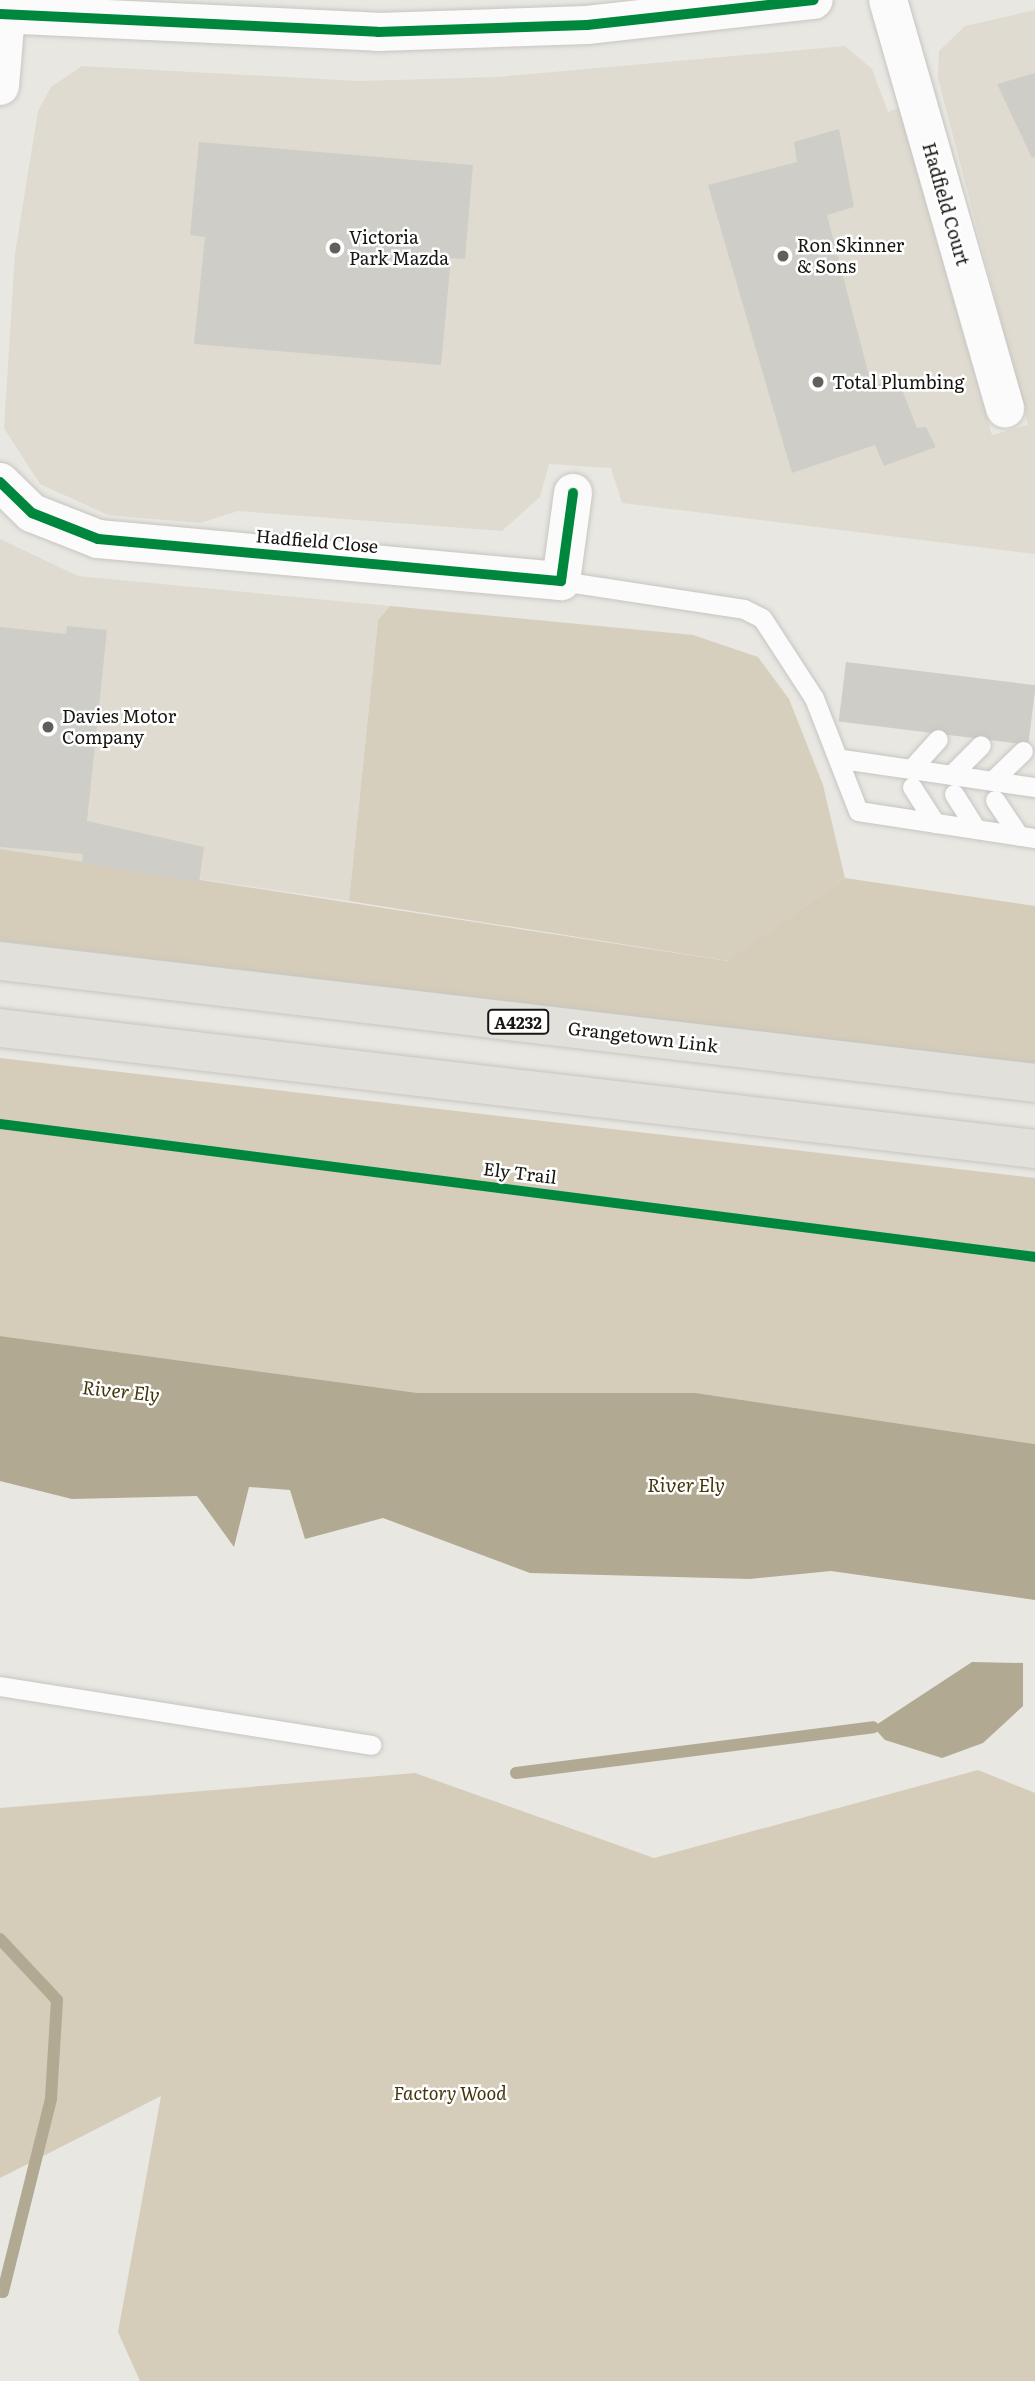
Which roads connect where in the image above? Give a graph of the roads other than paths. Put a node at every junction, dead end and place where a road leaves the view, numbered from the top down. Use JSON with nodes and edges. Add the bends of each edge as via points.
{"nodes":[{"id":1,"x":814,"y":0,"type":"edge"},
{"id":2,"x":888,"y":0,"type":"edge"},
{"id":3,"x":3,"y":14,"type":"edge"},
{"id":4,"x":410,"y":16,"type":"edge"},
{"id":5,"x":0,"y":86,"type":"edge"},
{"id":6,"x":1005,"y":409,"type":"dead end"},
{"id":7,"x":0,"y":482,"type":"edge"},
{"id":8,"x":573,"y":493,"type":"dead end"},
{"id":9,"x":561,"y":581,"type":"junction"},
{"id":10,"x":938,"y":739,"type":"dead end"},
{"id":11,"x":981,"y":745,"type":"dead end"},
{"id":12,"x":1023,"y":751,"type":"dead end"},
{"id":13,"x":842,"y":759,"type":"junction"},
{"id":14,"x":911,"y":778,"type":"junction"},
{"id":15,"x":952,"y":784,"type":"junction"},
{"id":16,"x":1035,"y":787,"type":"edge"},
{"id":17,"x":993,"y":790,"type":"junction"},
{"id":18,"x":936,"y":823,"type":"junction"},
{"id":19,"x":976,"y":829,"type":"junction"},
{"id":20,"x":1027,"y":837,"type":"edge"},
{"id":21,"x":0,"y":961,"type":"edge"},
{"id":22,"x":0,"y":1028,"type":"edge"},
{"id":23,"x":1035,"y":1083,"type":"edge"},
{"id":24,"x":1035,"y":1149,"type":"edge"},
{"id":25,"x":0,"y":1686,"type":"edge"},
{"id":26,"x":371,"y":1745,"type":"dead end"}],
"edges":[{"from":1,"to":4,"type":"street","via":[[587,25]]},
{"from":2,"to":6,"type":"street","name":"Hadfield Court"},
{"from":3,"to":4,"type":"street"},
{"from":3,"to":5,"type":"street"},
{"from":7,"to":9,"type":"street","name":"Hadfield Close","via":[[32,513],[98,539]]},
{"from":8,"to":9,"type":"street"},
{"from":9,"to":13,"type":"lane","via":[[744,609],[762,618],[814,698]]},
{"from":10,"to":14,"type":"lane"},
{"from":11,"to":15,"type":"lane"},
{"from":12,"to":17,"type":"lane"},
{"from":13,"to":14,"type":"lane"},
{"from":13,"to":18,"type":"lane","via":[[858,811]]},
{"from":14,"to":15,"type":"lane"},
{"from":14,"to":18,"type":"lane"},
{"from":15,"to":17,"type":"lane"},
{"from":15,"to":19,"type":"lane"},
{"from":16,"to":17,"type":"lane"},
{"from":17,"to":20,"type":"lane"},
{"from":18,"to":19,"type":"lane"},
{"from":19,"to":20,"type":"lane"},
{"from":21,"to":23,"type":"main road","name":"Grangetown Link","number":"A4232"},
{"from":22,"to":24,"type":"main road"},
{"from":25,"to":26,"type":"lane"}]}
